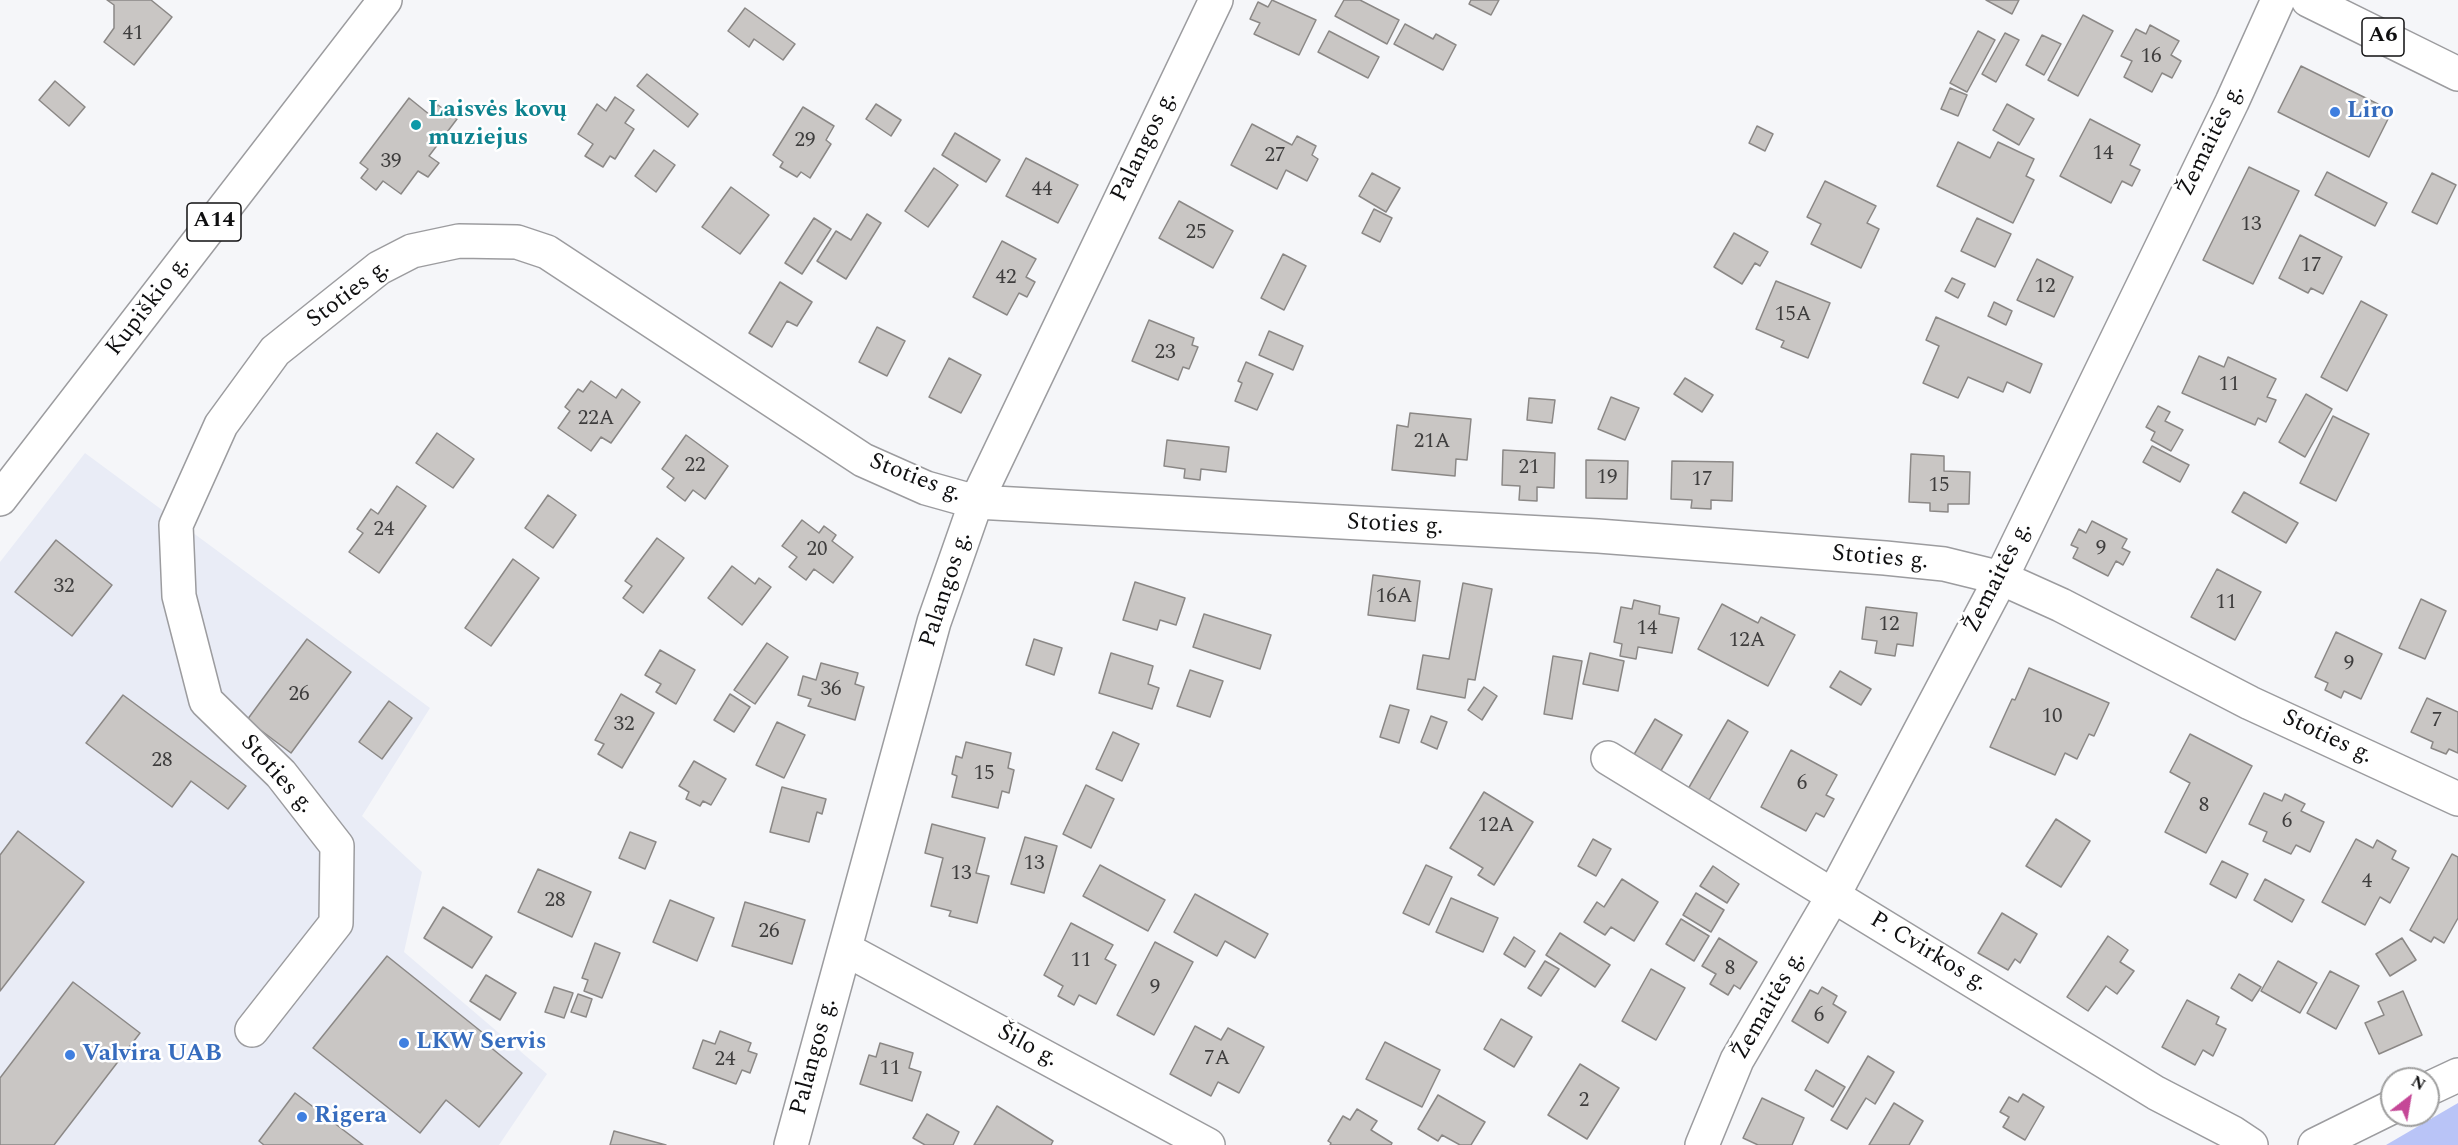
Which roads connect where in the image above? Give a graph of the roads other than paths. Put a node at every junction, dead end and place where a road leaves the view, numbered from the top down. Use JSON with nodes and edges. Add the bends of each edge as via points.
{"nodes":[{"id":1,"x":385,"y":0,"type":"edge"},
{"id":2,"x":1216,"y":0,"type":"edge"},
{"id":3,"x":2278,"y":0,"type":"edge"},
{"id":4,"x":2308,"y":0,"type":"edge"},
{"id":5,"x":2458,"y":74,"type":"edge"},
{"id":6,"x":0,"y":500,"type":"edge"},
{"id":7,"x":976,"y":502,"type":"junction"},
{"id":8,"x":2001,"y":578,"type":"junction"},
{"id":9,"x":1608,"y":758,"type":"dead end"},
{"id":10,"x":2458,"y":799,"type":"edge"},
{"id":11,"x":1833,"y":896,"type":"junction"},
{"id":12,"x":845,"y":949,"type":"junction"},
{"id":13,"x":252,"y":1030,"type":"dead end"},
{"id":14,"x":2458,"y":1075,"type":"edge"},
{"id":15,"x":2440,"y":1083,"type":"edge"},
{"id":16,"x":2380,"y":1113,"type":"edge"},
{"id":17,"x":791,"y":1145,"type":"edge"},
{"id":18,"x":1209,"y":1145,"type":"edge"},
{"id":19,"x":1702,"y":1145,"type":"edge"},
{"id":20,"x":2251,"y":1145,"type":"edge"},
{"id":21,"x":2314,"y":1145,"type":"edge"}],
"edges":[{"from":1,"to":6,"type":"main road","name":"Kupiškio g.","number":"A14"},
{"from":2,"to":7,"type":"main road","name":"Palangos g."},
{"from":3,"to":8,"type":"main road","name":"Žemaitės g."},
{"from":4,"to":5,"type":"main road","number":"A6"},
{"from":7,"to":8,"type":"main road","name":"Stoties g.","via":[[1598,536],[1944,564]]},
{"from":7,"to":12,"type":"main road","name":"Palangos g.","via":[[934,622]]},
{"from":7,"to":13,"type":"main road","name":"Stoties g.","via":[[926,488],[862,460],[547,252],[517,242],[459,241],[412,251],[379,268],[275,351],[221,425],[176,525],[179,596],[206,701],[281,774],[337,846],[336,923]]},
{"from":8,"to":10,"type":"main road","name":"Stoties g.","via":[[2250,703]]},
{"from":8,"to":11,"type":"main road","name":"Žemaitės g."},
{"from":9,"to":11,"type":"main road","name":"P. Cvirkos g."},
{"from":11,"to":19,"type":"main road","name":"Žemaitės g.","via":[[1737,1060]]},
{"from":11,"to":20,"type":"main road","name":"P. Cvirkos g.","via":[[2156,1093]]},
{"from":12,"to":17,"type":"main road","name":"Palangos g."},
{"from":12,"to":18,"type":"main road","name":"Šilo g."},
{"from":14,"to":15,"type":"main road"},
{"from":16,"to":21,"type":"main road"}]}
